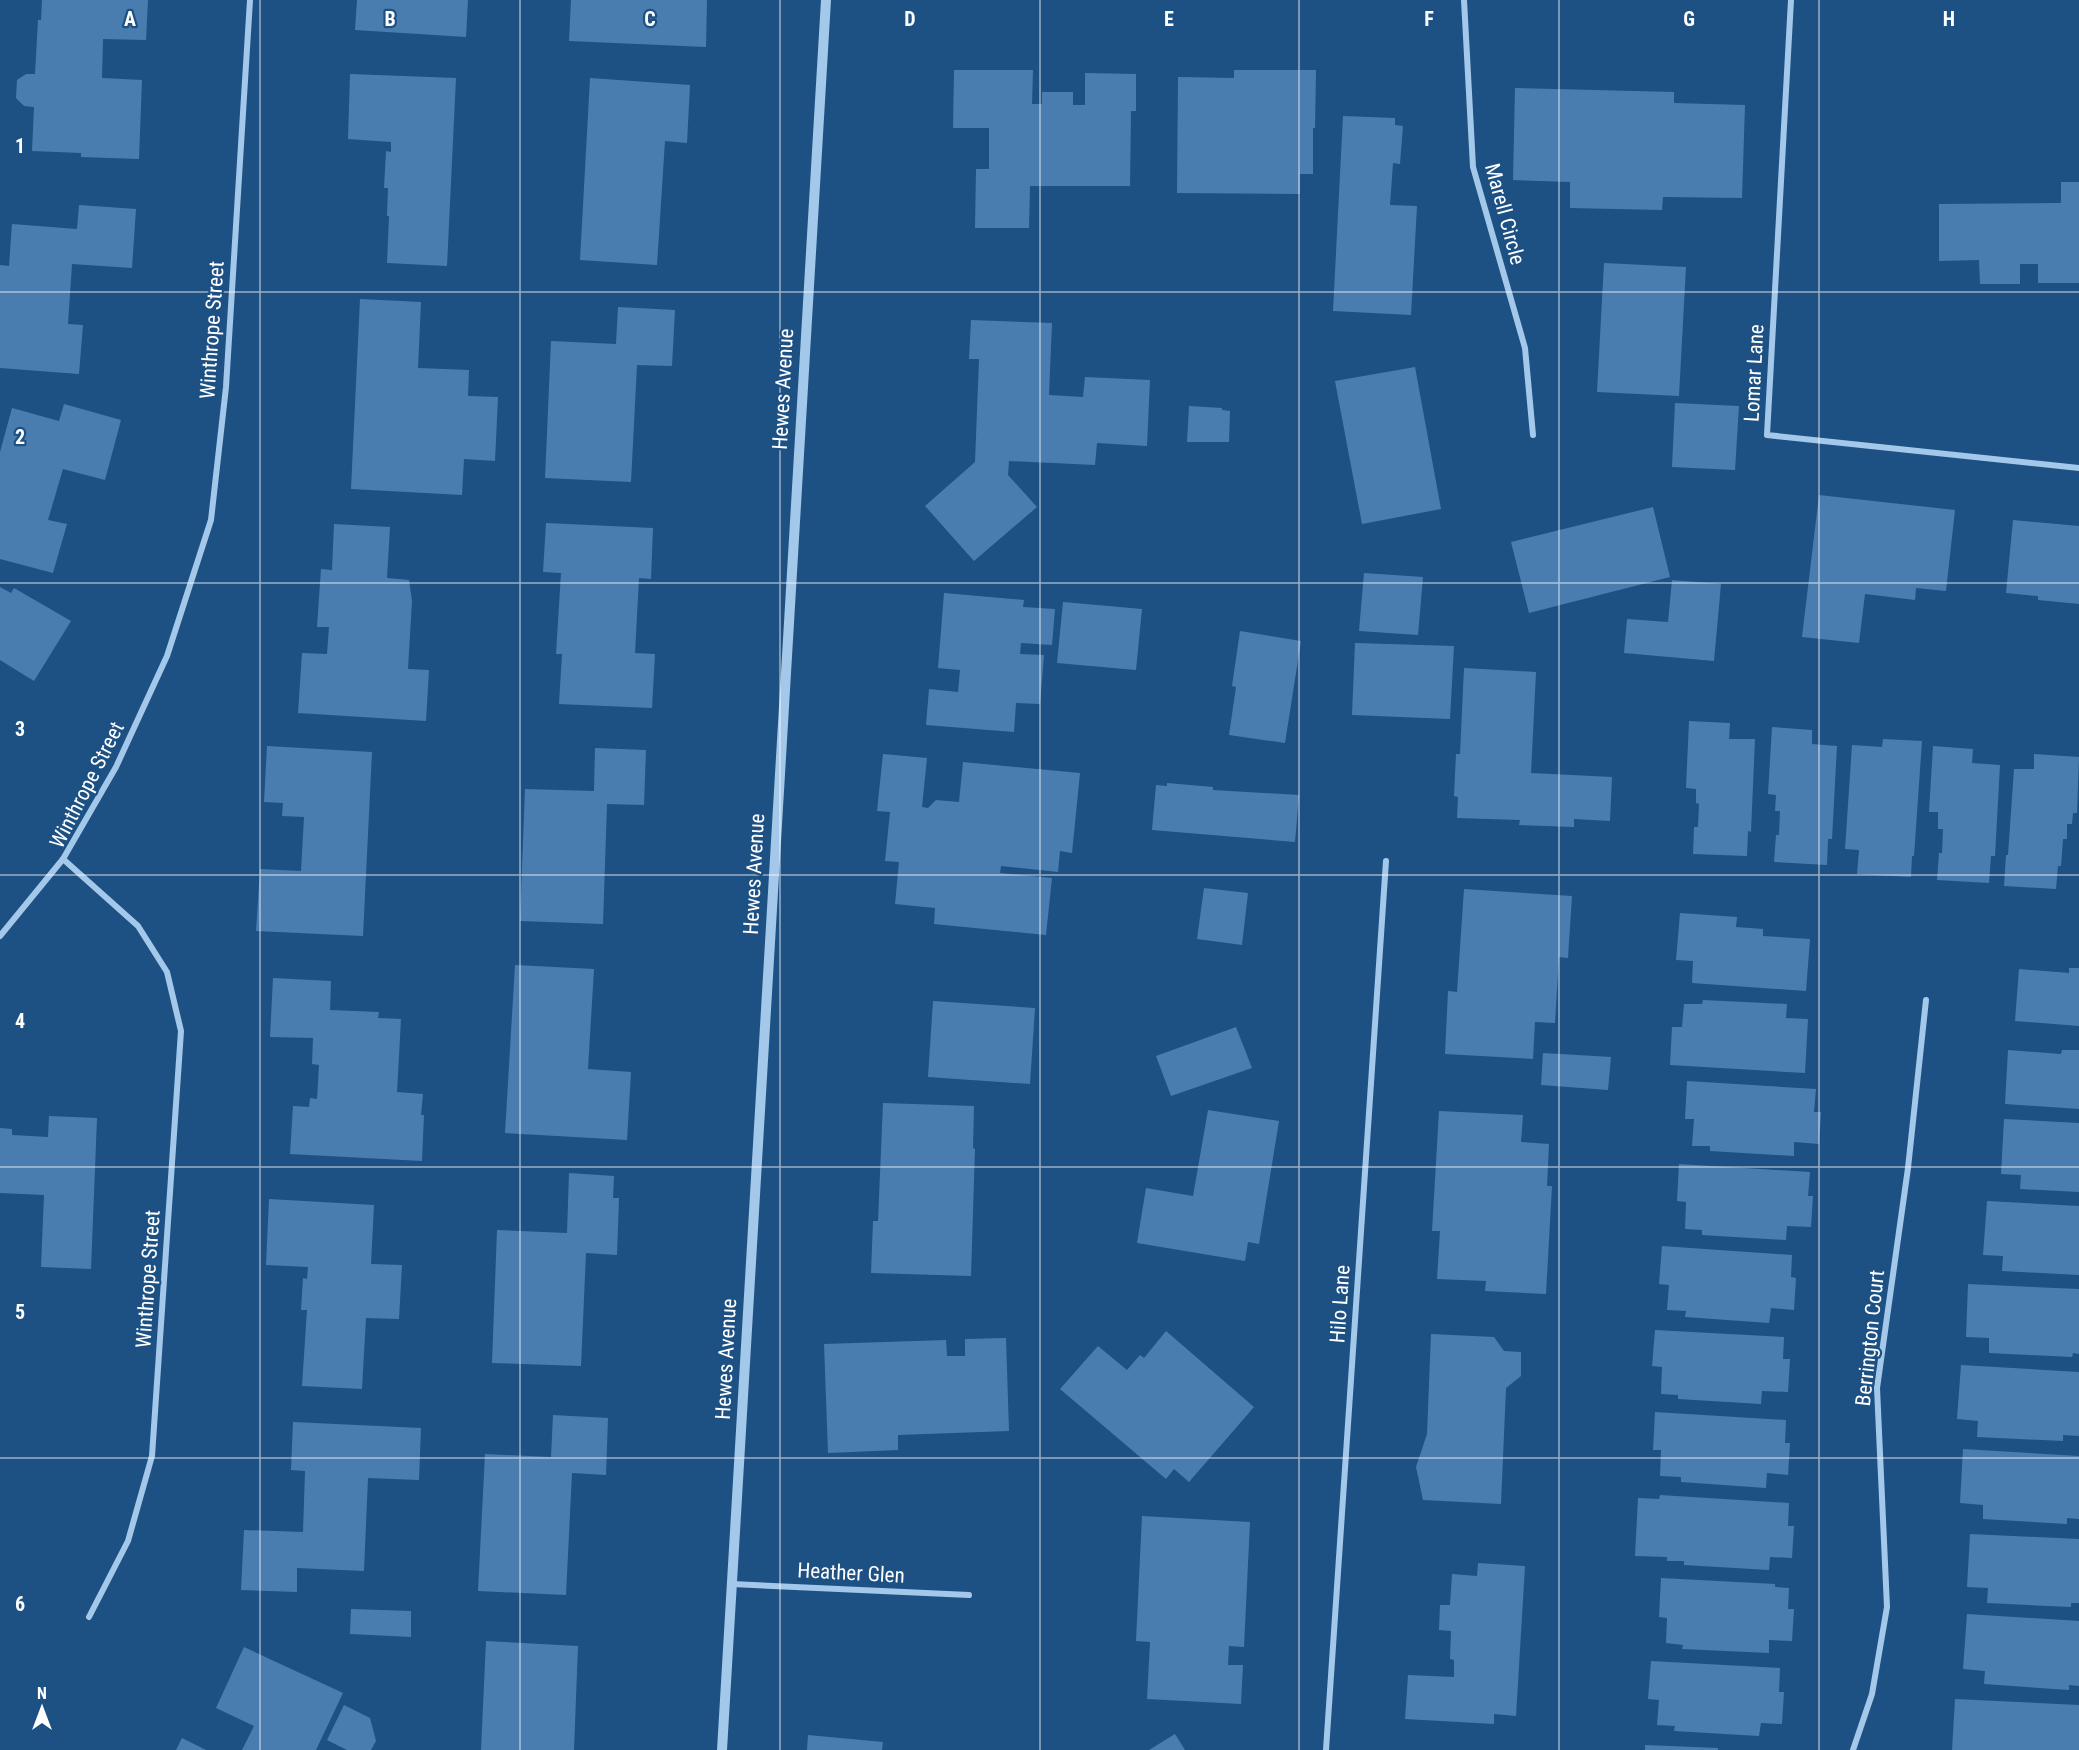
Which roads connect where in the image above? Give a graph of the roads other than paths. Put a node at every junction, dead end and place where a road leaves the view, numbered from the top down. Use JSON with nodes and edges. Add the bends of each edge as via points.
{"nodes":[{"id":1,"x":250,"y":0,"type":"edge"},
{"id":2,"x":826,"y":0,"type":"edge"},
{"id":3,"x":1464,"y":0,"type":"edge"},
{"id":4,"x":1791,"y":0,"type":"edge"},
{"id":5,"x":1533,"y":435,"type":"dead end"},
{"id":6,"x":2079,"y":468,"type":"edge"},
{"id":7,"x":63,"y":859,"type":"junction"},
{"id":8,"x":1386,"y":861,"type":"dead end"},
{"id":9,"x":0,"y":936,"type":"edge"},
{"id":10,"x":1926,"y":1000,"type":"dead end"},
{"id":11,"x":732,"y":1584,"type":"junction"},
{"id":12,"x":969,"y":1595,"type":"dead end"},
{"id":13,"x":89,"y":1617,"type":"dead end"},
{"id":14,"x":722,"y":1750,"type":"edge"},
{"id":15,"x":1326,"y":1750,"type":"edge"},
{"id":16,"x":1853,"y":1750,"type":"edge"}],
"edges":[{"from":1,"to":7,"type":"street","name":"Winthrope Street","via":[[226,387],[211,520],[167,656],[116,767]]},
{"from":2,"to":11,"type":"street","name":"Hewes Avenue"},
{"from":3,"to":5,"type":"street","name":"Marell Circle","via":[[1473,167],[1525,348]]},
{"from":4,"to":6,"type":"street","name":"Lomar Lane","via":[[1767,435]]},
{"from":7,"to":9,"type":"street"},
{"from":7,"to":13,"type":"street","name":"Winthrope Street","via":[[138,926],[167,972],[181,1030],[152,1456],[128,1541]]},
{"from":8,"to":15,"type":"street","name":"Hilo Lane"},
{"from":10,"to":16,"type":"street","name":"Berrington Court","via":[[1908,1168],[1877,1388],[1887,1606],[1872,1694]]},
{"from":11,"to":12,"type":"street","name":"Heather Glen"},
{"from":11,"to":14,"type":"street","name":"Hewes Avenue"}]}
